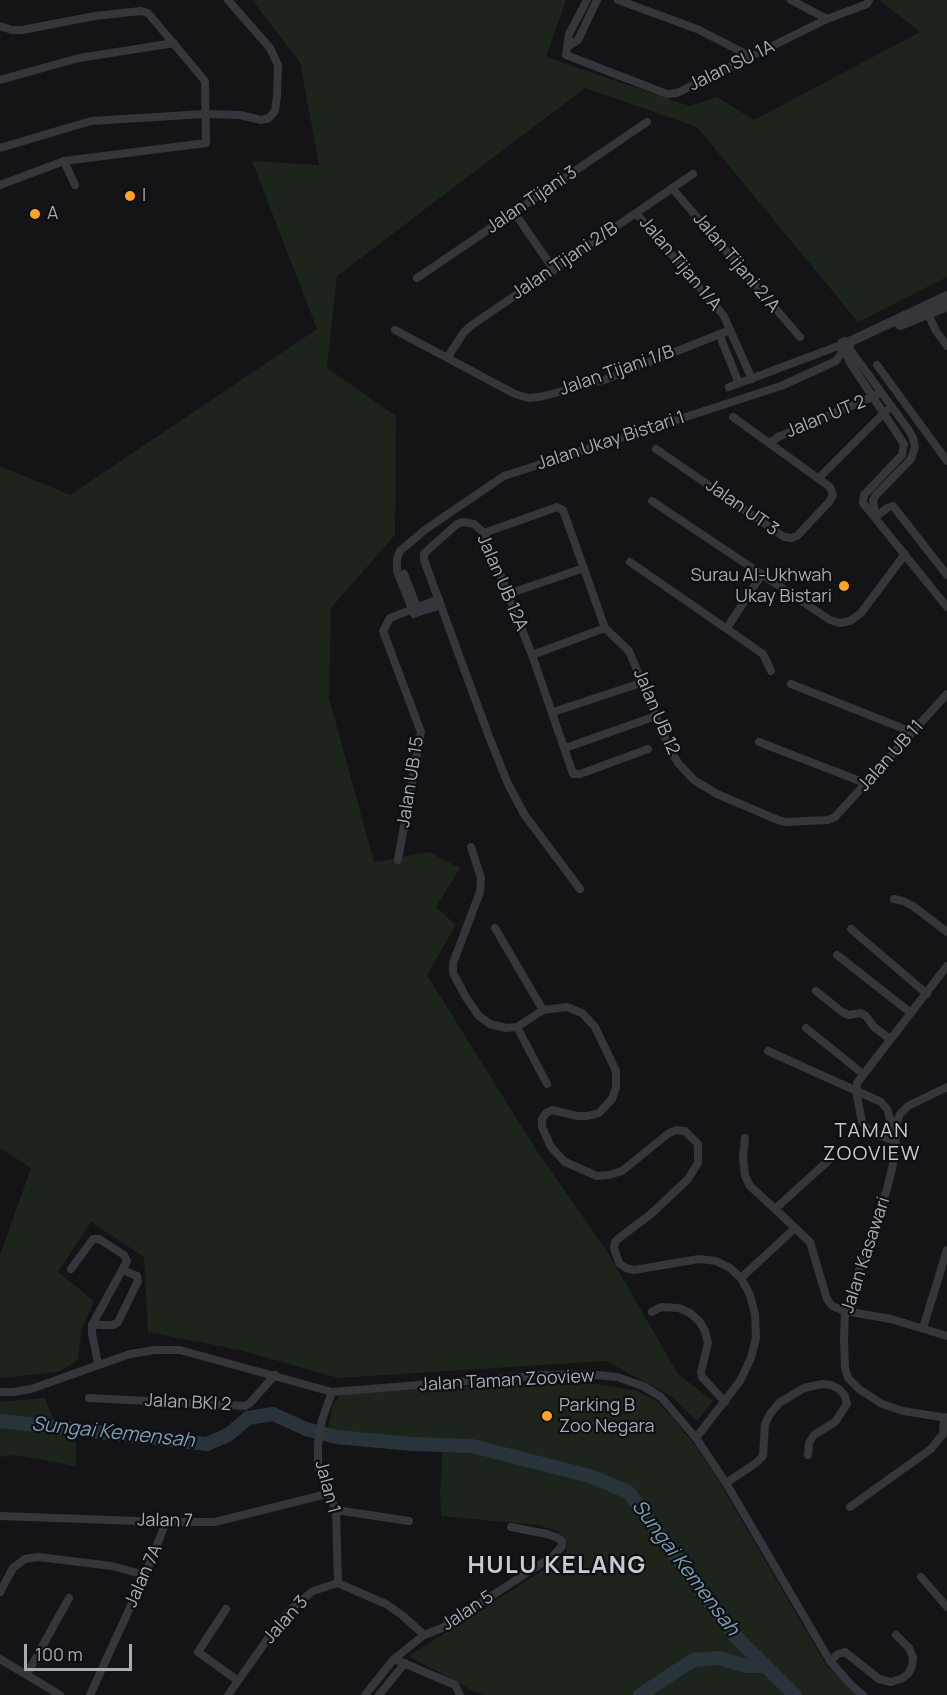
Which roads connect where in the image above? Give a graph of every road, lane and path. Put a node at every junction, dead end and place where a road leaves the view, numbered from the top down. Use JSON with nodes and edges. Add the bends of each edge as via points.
{"nodes":[{"id":1,"x":228,"y":0,"type":"edge"},
{"id":2,"x":586,"y":0,"type":"edge"},
{"id":3,"x":597,"y":0,"type":"edge"},
{"id":4,"x":618,"y":0,"type":"edge"},
{"id":5,"x":791,"y":0,"type":"edge"},
{"id":6,"x":869,"y":0,"type":"edge"},
{"id":7,"x":827,"y":19,"type":"junction"},
{"id":8,"x":0,"y":26,"type":"edge"},
{"id":9,"x":174,"y":43,"type":"junction"},
{"id":10,"x":568,"y":46,"type":"junction"},
{"id":11,"x":752,"y":57,"type":"junction"},
{"id":12,"x":0,"y":80,"type":"edge"},
{"id":13,"x":206,"y":114,"type":"junction"},
{"id":14,"x":646,"y":122,"type":"dead end"},
{"id":15,"x":0,"y":148,"type":"edge"},
{"id":16,"x":64,"y":161,"type":"junction"},
{"id":17,"x":693,"y":174,"type":"dead end"},
{"id":18,"x":0,"y":185,"type":"edge"},
{"id":19,"x":75,"y":185,"type":"dead end"},
{"id":20,"x":672,"y":188,"type":"junction"},
{"id":21,"x":514,"y":212,"type":"junction"},
{"id":22,"x":636,"y":213,"type":"junction"},
{"id":23,"x":554,"y":270,"type":"junction"},
{"id":24,"x":417,"y":278,"type":"dead end"},
{"id":25,"x":947,"y":296,"type":"edge"},
{"id":26,"x":947,"y":306,"type":"edge"},
{"id":27,"x":928,"y":314,"type":"junction"},
{"id":28,"x":395,"y":330,"type":"dead end"},
{"id":29,"x":730,"y":330,"type":"junction"},
{"id":30,"x":719,"y":334,"type":"junction"},
{"id":31,"x":800,"y":338,"type":"dead end"},
{"id":32,"x":947,"y":346,"type":"edge"},
{"id":33,"x":846,"y":347,"type":"junction"},
{"id":34,"x":741,"y":353,"type":"junction"},
{"id":35,"x":447,"y":358,"type":"junction"},
{"id":36,"x":729,"y":358,"type":"junction"},
{"id":37,"x":877,"y":365,"type":"dead end"},
{"id":38,"x":752,"y":379,"type":"junction"},
{"id":39,"x":739,"y":383,"type":"junction"},
{"id":40,"x":729,"y":387,"type":"dead end"},
{"id":41,"x":878,"y":395,"type":"junction"},
{"id":42,"x":891,"y":407,"type":"junction"},
{"id":43,"x":884,"y":413,"type":"junction"},
{"id":44,"x":733,"y":417,"type":"dead end"},
{"id":45,"x":770,"y":443,"type":"junction"},
{"id":46,"x":656,"y":449,"type":"dead end"},
{"id":47,"x":946,"y":456,"type":"edge"},
{"id":48,"x":819,"y":478,"type":"junction"},
{"id":49,"x":652,"y":501,"type":"dead end"},
{"id":50,"x":875,"y":517,"type":"junction"},
{"id":51,"x":484,"y":533,"type":"junction"},
{"id":52,"x":905,"y":554,"type":"junction"},
{"id":53,"x":630,"y":562,"type":"dead end"},
{"id":54,"x":584,"y":568,"type":"junction"},
{"id":55,"x":762,"y":574,"type":"junction"},
{"id":56,"x":947,"y":575,"type":"edge"},
{"id":57,"x":508,"y":594,"type":"junction"},
{"id":58,"x":440,"y":602,"type":"junction"},
{"id":59,"x":947,"y":607,"type":"edge"},
{"id":60,"x":413,"y":611,"type":"junction"},
{"id":61,"x":605,"y":628,"type":"junction"},
{"id":62,"x":727,"y":628,"type":"junction"},
{"id":63,"x":532,"y":655,"type":"junction"},
{"id":64,"x":771,"y":671,"type":"dead end"},
{"id":65,"x":641,"y":683,"type":"junction"},
{"id":66,"x":791,"y":684,"type":"dead end"},
{"id":67,"x":947,"y":694,"type":"edge"},
{"id":68,"x":553,"y":712,"type":"junction"},
{"id":69,"x":656,"y":716,"type":"junction"},
{"id":70,"x":912,"y":732,"type":"junction"},
{"id":71,"x":759,"y":742,"type":"dead end"},
{"id":72,"x":564,"y":748,"type":"junction"},
{"id":73,"x":648,"y":749,"type":"dead end"},
{"id":74,"x":865,"y":783,"type":"junction"},
{"id":75,"x":835,"y":817,"type":"joint"},
{"id":76,"x":471,"y":847,"type":"dead end"},
{"id":77,"x":398,"y":860,"type":"dead end"},
{"id":78,"x":580,"y":890,"type":"dead end"},
{"id":79,"x":894,"y":899,"type":"dead end"},
{"id":80,"x":495,"y":928,"type":"dead end"},
{"id":81,"x":851,"y":929,"type":"dead end"},
{"id":82,"x":947,"y":932,"type":"edge"},
{"id":83,"x":837,"y":955,"type":"dead end"},
{"id":84,"x":947,"y":966,"type":"edge"},
{"id":85,"x":816,"y":991,"type":"dead end"},
{"id":86,"x":927,"y":994,"type":"junction"},
{"id":87,"x":543,"y":1010,"type":"junction"},
{"id":88,"x":911,"y":1013,"type":"junction"},
{"id":89,"x":517,"y":1027,"type":"junction"},
{"id":90,"x":806,"y":1028,"type":"dead end"},
{"id":91,"x":890,"y":1039,"type":"junction"},
{"id":92,"x":768,"y":1052,"type":"dead end"},
{"id":93,"x":863,"y":1074,"type":"junction"},
{"id":94,"x":547,"y":1084,"type":"dead end"},
{"id":95,"x":947,"y":1087,"type":"edge"},
{"id":96,"x":856,"y":1091,"type":"junction"},
{"id":97,"x":745,"y":1138,"type":"dead end"},
{"id":98,"x":895,"y":1138,"type":"junction"},
{"id":99,"x":828,"y":1161,"type":"dead end"},
{"id":100,"x":775,"y":1209,"type":"junction"},
{"id":101,"x":794,"y":1228,"type":"junction"},
{"id":102,"x":947,"y":1253,"type":"edge"},
{"id":103,"x":71,"y":1269,"type":"dead end"},
{"id":104,"x":123,"y":1270,"type":"junction"},
{"id":105,"x":741,"y":1278,"type":"junction"},
{"id":106,"x":845,"y":1311,"type":"junction"},
{"id":107,"x":652,"y":1312,"type":"dead end"},
{"id":108,"x":92,"y":1325,"type":"junction"},
{"id":109,"x":923,"y":1328,"type":"junction"},
{"id":110,"x":947,"y":1336,"type":"edge"},
{"id":111,"x":98,"y":1364,"type":"junction"},
{"id":112,"x":275,"y":1375,"type":"junction"},
{"id":113,"x":0,"y":1392,"type":"edge"},
{"id":114,"x":332,"y":1392,"type":"junction"},
{"id":115,"x":89,"y":1398,"type":"dead end"},
{"id":116,"x":725,"y":1402,"type":"junction"},
{"id":117,"x":946,"y":1418,"type":"edge"},
{"id":118,"x":696,"y":1438,"type":"junction"},
{"id":119,"x":808,"y":1455,"type":"dead end"},
{"id":120,"x":726,"y":1483,"type":"junction"},
{"id":121,"x":327,"y":1494,"type":"junction"},
{"id":122,"x":850,"y":1507,"type":"dead end"},
{"id":123,"x":336,"y":1510,"type":"junction"},
{"id":124,"x":0,"y":1516,"type":"edge"},
{"id":125,"x":409,"y":1521,"type":"dead end"},
{"id":126,"x":166,"y":1522,"type":"junction"},
{"id":127,"x":512,"y":1527,"type":"dead end"},
{"id":128,"x":145,"y":1575,"type":"junction"},
{"id":129,"x":921,"y":1577,"type":"dead end"},
{"id":130,"x":338,"y":1583,"type":"junction"},
{"id":131,"x":0,"y":1592,"type":"edge"},
{"id":132,"x":69,"y":1598,"type":"dead end"},
{"id":133,"x":947,"y":1606,"type":"edge"},
{"id":134,"x":226,"y":1609,"type":"dead end"},
{"id":135,"x":424,"y":1635,"type":"junction"},
{"id":136,"x":896,"y":1635,"type":"dead end"},
{"id":137,"x":0,"y":1659,"type":"edge"},
{"id":138,"x":394,"y":1659,"type":"junction"},
{"id":139,"x":830,"y":1661,"type":"junction"},
{"id":140,"x":405,"y":1663,"type":"junction"},
{"id":141,"x":27,"y":1674,"type":"junction"},
{"id":142,"x":237,"y":1680,"type":"junction"},
{"id":143,"x":60,"y":1695,"type":"edge"},
{"id":144,"x":90,"y":1695,"type":"edge"},
{"id":145,"x":228,"y":1695,"type":"edge"},
{"id":146,"x":365,"y":1695,"type":"edge"},
{"id":147,"x":379,"y":1695,"type":"edge"},
{"id":148,"x":460,"y":1695,"type":"edge"},
{"id":149,"x":863,"y":1695,"type":"edge"}],
"edges":[{"from":1,"to":13,"type":"street","via":[[274,56],[278,65],[276,104],[269,118],[261,120]]},
{"from":2,"to":10,"type":"street","via":[[569,34]]},
{"from":3,"to":10,"type":"street","via":[[578,39]]},
{"from":4,"to":11,"type":"street","via":[[696,29]]},
{"from":5,"to":7,"type":"street"},
{"from":6,"to":7,"type":"street","name":"Jalan SU 1A"},
{"from":7,"to":11,"type":"street","name":"Jalan SU 1A"},
{"from":8,"to":9,"type":"street","via":[[22,30],[141,11],[153,17]]},
{"from":9,"to":12,"type":"street","via":[[80,58]]},
{"from":9,"to":13,"type":"street","via":[[205,81]]},
{"from":10,"to":11,"type":"street","name":"Jalan SU 1A","via":[[568,57],[667,94],[677,93]]},
{"from":13,"to":15,"type":"street","via":[[91,121]]},
{"from":13,"to":16,"type":"street","via":[[206,142]]},
{"from":14,"to":21,"type":"street","name":"Jalan Tijani 3"},
{"from":16,"to":18,"type":"street"},
{"from":16,"to":19,"type":"street"},
{"from":17,"to":20,"type":"street","name":"Jalan Tijani 2/B"},
{"from":20,"to":22,"type":"street","name":"Jalan Tijani 2/B"},
{"from":20,"to":31,"type":"street","name":"Jalan Tijani 2/A"},
{"from":21,"to":23,"type":"street"},
{"from":21,"to":24,"type":"street","name":"Jalan Tijani 3"},
{"from":22,"to":23,"type":"street","name":"Jalan Tijani 2/B"},
{"from":22,"to":29,"type":"street","name":"Jalan Tijan 1/A","via":[[724,316]]},
{"from":23,"to":35,"type":"street","name":"Jalan Tijani 2/B","via":[[471,325]]},
{"from":25,"to":33,"type":"street","name":"Jalan Ukay Bistari 1"},
{"from":26,"to":27,"type":"street","name":"Jalan Ukay Bistari 1"},
{"from":27,"to":32,"type":"street"},
{"from":27,"to":33,"type":"street","name":"Jalan Ukay Bistari 1"},
{"from":28,"to":35,"type":"street","name":"Jalan Tijani 1/B"},
{"from":29,"to":30,"type":"street","name":"Jalan Tijani 1/B"},
{"from":29,"to":34,"type":"street"},
{"from":30,"to":35,"type":"street","name":"Jalan Tijani 1/B","via":[[604,380],[540,397],[515,394]]},
{"from":30,"to":36,"type":"street"},
{"from":33,"to":38,"type":"street","name":"Jalan Ukay Bistari 1"},
{"from":33,"to":41,"type":"street"},
{"from":33,"to":60,"type":"street","name":"Jalan Ukay Bistari 1","via":[[836,361],[781,386],[504,476],[400,551],[397,571]]},
{"from":34,"to":36,"type":"street"},
{"from":34,"to":38,"type":"street"},
{"from":36,"to":39,"type":"street"},
{"from":37,"to":47,"type":"street"},
{"from":38,"to":39,"type":"street","name":"Jalan Ukay Bistari 1"},
{"from":39,"to":40,"type":"street","name":"Jalan Ukay Bistari 1"},
{"from":41,"to":42,"type":"street"},
{"from":41,"to":43,"type":"street"},
{"from":41,"to":45,"type":"street","name":"Jalan UT 2"},
{"from":42,"to":43,"type":"street","name":"Jalan UT 2"},
{"from":42,"to":50,"type":"street","via":[[915,447],[910,459],[873,500]]},
{"from":43,"to":48,"type":"street","name":"Jalan UT 2"},
{"from":43,"to":50,"type":"street","via":[[904,444],[902,455],[864,495],[863,503]]},
{"from":44,"to":45,"type":"street"},
{"from":45,"to":48,"type":"street"},
{"from":46,"to":48,"type":"street","name":"Jalan UT 3","via":[[784,537],[797,536],[829,502],[833,495],[830,487]]},
{"from":49,"to":55,"type":"street"},
{"from":50,"to":52,"type":"street"},
{"from":50,"to":56,"type":"street","via":[[893,506]]},
{"from":51,"to":54,"type":"street","name":"Jalan UB 12","via":[[561,508]]},
{"from":51,"to":57,"type":"street","name":"Jalan UB 12A"},
{"from":51,"to":58,"type":"street","name":"Jalan UB 12A","via":[[474,524],[457,524],[424,554]]},
{"from":52,"to":55,"type":"street","via":[[867,606],[850,621],[840,623]]},
{"from":52,"to":59,"type":"street"},
{"from":53,"to":62,"type":"street"},
{"from":54,"to":57,"type":"street"},
{"from":54,"to":61,"type":"street","name":"Jalan UB 12"},
{"from":55,"to":62,"type":"street"},
{"from":57,"to":63,"type":"street","name":"Jalan UB 12A"},
{"from":58,"to":60,"type":"street","name":"Jalan UB 15"},
{"from":58,"to":78,"type":"street","name":"Jalan UB 12A","via":[[488,734],[524,814]]},
{"from":60,"to":77,"type":"street","name":"Jalan UB 15","via":[[390,618],[383,631],[421,732]]},
{"from":61,"to":63,"type":"street"},
{"from":61,"to":65,"type":"street","name":"Jalan UB 12","via":[[629,651]]},
{"from":62,"to":64,"type":"street","via":[[763,654]]},
{"from":63,"to":68,"type":"street","name":"Jalan UB 12A"},
{"from":65,"to":68,"type":"street"},
{"from":65,"to":69,"type":"street","name":"Jalan UB 12"},
{"from":66,"to":70,"type":"street"},
{"from":67,"to":70,"type":"street","name":"Jalan UB 11"},
{"from":68,"to":72,"type":"street","name":"Jalan UB 12A"},
{"from":69,"to":72,"type":"street"},
{"from":69,"to":75,"type":"street","name":"Jalan UB 12","via":[[678,764],[717,794],[786,822]]},
{"from":70,"to":74,"type":"street","name":"Jalan UB 11"},
{"from":71,"to":74,"type":"street"},
{"from":72,"to":73,"type":"street","name":"Jalan UB 12A","via":[[573,774]]},
{"from":74,"to":75,"type":"street","name":"Jalan UB 11"},
{"from":76,"to":89,"type":"street","via":[[481,878],[480,892],[453,963],[453,973],[479,1016],[490,1024]]},
{"from":79,"to":82,"type":"street","via":[[913,906]]},
{"from":80,"to":87,"type":"street"},
{"from":81,"to":86,"type":"street"},
{"from":83,"to":88,"type":"street"},
{"from":84,"to":86,"type":"street"},
{"from":85,"to":91,"type":"street","via":[[842,1012],[866,1016]]},
{"from":86,"to":88,"type":"street"},
{"from":87,"to":89,"type":"street"},
{"from":87,"to":105,"type":"street","via":[[567,1007],[582,1012],[595,1027],[616,1071],[612,1099],[599,1113],[577,1116],[552,1110],[542,1119],[548,1141],[565,1162],[597,1176],[609,1175],[622,1171],[677,1130],[685,1131],[698,1144],[698,1163],[688,1179],[615,1242],[619,1263],[634,1270],[699,1259],[716,1261]]},
{"from":88,"to":91,"type":"street"},
{"from":89,"to":94,"type":"street"},
{"from":90,"to":93,"type":"street"},
{"from":91,"to":93,"type":"street"},
{"from":92,"to":96,"type":"street"},
{"from":93,"to":96,"type":"street"},
{"from":95,"to":98,"type":"street","name":"Jalan Kasawari","via":[[900,1113]]},
{"from":96,"to":98,"type":"street","via":[[884,1104]]},
{"from":96,"to":98,"type":"street","via":[[862,1122],[870,1132]]},
{"from":97,"to":100,"type":"street","via":[[745,1176],[750,1186]]},
{"from":98,"to":106,"type":"street","name":"Jalan Kasawari","via":[[887,1189]]},
{"from":99,"to":100,"type":"street"},
{"from":100,"to":101,"type":"street"},
{"from":101,"to":105,"type":"street"},
{"from":101,"to":106,"type":"street","via":[[810,1242],[827,1299],[832,1306]]},
{"from":102,"to":109,"type":"street"},
{"from":103,"to":104,"type":"street","via":[[93,1239],[99,1239],[124,1255],[127,1261]]},
{"from":104,"to":108,"type":"street"},
{"from":104,"to":108,"type":"street","via":[[137,1276],[138,1281],[118,1322]]},
{"from":105,"to":116,"type":"street","via":[[755,1314],[756,1338],[751,1359]]},
{"from":106,"to":109,"type":"street"},
{"from":106,"to":117,"type":"street","name":"Jalan Kasawari","via":[[845,1368],[858,1389],[903,1411]]},
{"from":107,"to":116,"type":"street","via":[[661,1307],[679,1308],[700,1322],[708,1343],[702,1377]]},
{"from":108,"to":111,"type":"street"},
{"from":109,"to":110,"type":"street"},
{"from":111,"to":112,"type":"street","name":"Jalan Taman Zooview","via":[[155,1350],[180,1350]]},
{"from":111,"to":113,"type":"street","name":"Jalan Taman Zooview","via":[[31,1389]]},
{"from":112,"to":114,"type":"street","name":"Jalan Taman Zooview"},
{"from":112,"to":115,"type":"street","name":"Jalan BKI 2","via":[[245,1406]]},
{"from":114,"to":118,"type":"street","name":"Jalan Taman Zooview","via":[[545,1375],[617,1377],[661,1398]]},
{"from":114,"to":121,"type":"street","name":"Jalan 1","via":[[318,1444],[318,1467]]},
{"from":116,"to":118,"type":"street"},
{"from":117,"to":122,"type":"street","via":[[939,1442]]},
{"from":118,"to":120,"type":"street","name":"Jalan Taman Zooview"},
{"from":119,"to":120,"type":"street","via":[[814,1435],[835,1422],[847,1404],[845,1396],[831,1385],[804,1388],[778,1402],[765,1424],[763,1456]]},
{"from":120,"to":139,"type":"street","name":"Jalan Taman Zooview"},
{"from":121,"to":123,"type":"street","name":"Jalan 1"},
{"from":121,"to":126,"type":"street","name":"Jalan 7","via":[[215,1522]]},
{"from":123,"to":125,"type":"street"},
{"from":123,"to":130,"type":"street","name":"Jalan 1"},
{"from":124,"to":126,"type":"street","name":"Jalan 7"},
{"from":126,"to":128,"type":"street","name":"Jalan 7A"},
{"from":127,"to":135,"type":"street","name":"Jalan 5","via":[[558,1538],[562,1546],[553,1556],[442,1628]]},
{"from":128,"to":131,"type":"street","via":[[112,1566],[38,1557],[25,1559],[13,1568]]},
{"from":128,"to":144,"type":"street","name":"Jalan 7A"},
{"from":129,"to":133,"type":"street"},
{"from":130,"to":135,"type":"street","via":[[386,1604]]},
{"from":130,"to":142,"type":"street","name":"Jalan 3","via":[[313,1592],[291,1609]]},
{"from":132,"to":141,"type":"street"},
{"from":134,"to":142,"type":"street","via":[[198,1652]]},
{"from":135,"to":138,"type":"street","name":"Jalan 5"},
{"from":136,"to":139,"type":"street","via":[[913,1658],[908,1674],[901,1679],[879,1679],[845,1652]]},
{"from":137,"to":141,"type":"street"},
{"from":138,"to":140,"type":"street"},
{"from":138,"to":146,"type":"street","name":"Jalan 5"},
{"from":139,"to":149,"type":"street","name":"Jalan Taman Zooview"},
{"from":140,"to":147,"type":"street"},
{"from":140,"to":148,"type":"street","via":[[455,1685]]},
{"from":141,"to":143,"type":"street"},
{"from":142,"to":145,"type":"street","name":"Jalan 3"}]}
